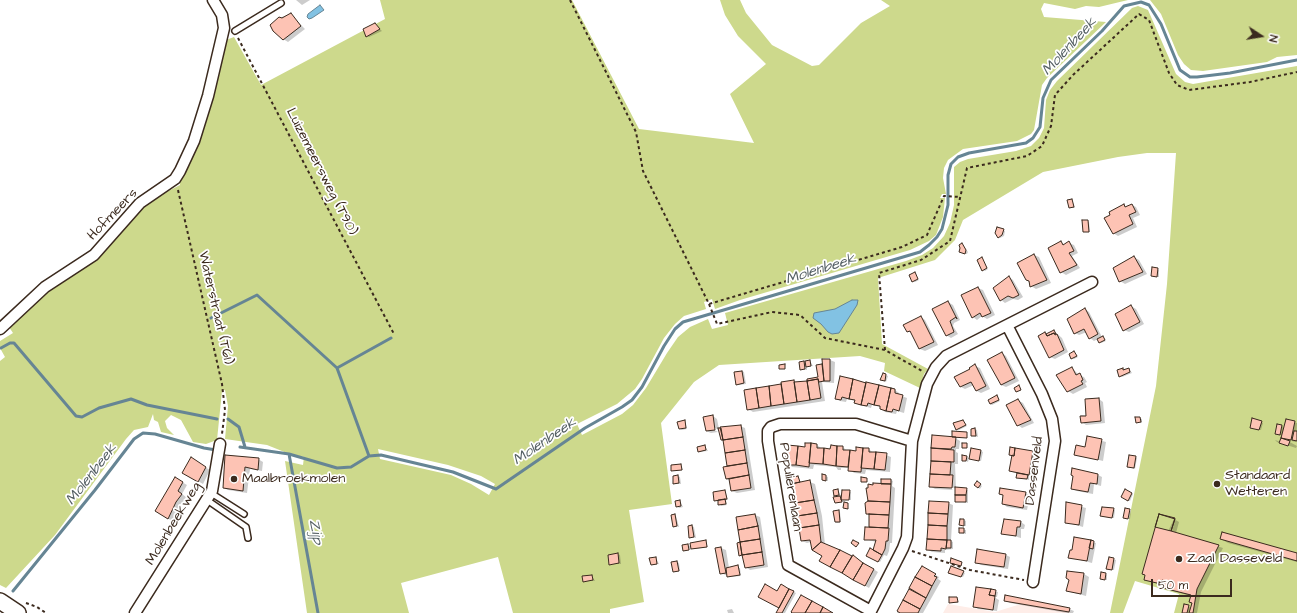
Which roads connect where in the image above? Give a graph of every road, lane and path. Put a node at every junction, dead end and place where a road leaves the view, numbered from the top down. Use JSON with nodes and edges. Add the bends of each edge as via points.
{"nodes":[{"id":1,"x":213,"y":0,"type":"edge"},
{"id":2,"x":570,"y":0,"type":"edge"},
{"id":3,"x":281,"y":3,"type":"dead end"},
{"id":4,"x":235,"y":31,"type":"joint"},
{"id":5,"x":1297,"y":72,"type":"edge"},
{"id":6,"x":175,"y":179,"type":"junction"},
{"id":7,"x":960,"y":197,"type":"junction"},
{"id":8,"x":1092,"y":282,"type":"dead end"},
{"id":9,"x":709,"y":304,"type":"junction"},
{"id":10,"x":1007,"y":325,"type":"junction"},
{"id":11,"x":0,"y":329,"type":"edge"},
{"id":12,"x":394,"y":334,"type":"dead end"},
{"id":13,"x":885,"y":350,"type":"junction"},
{"id":14,"x":931,"y":376,"type":"junction"},
{"id":15,"x":912,"y":440,"type":"junction"},
{"id":16,"x":220,"y":444,"type":"joint"},
{"id":17,"x":209,"y":496,"type":"junction"},
{"id":18,"x":244,"y":514,"type":"dead end"},
{"id":19,"x":248,"y":538,"type":"dead end"},
{"id":20,"x":903,"y":548,"type":"junction"},
{"id":21,"x":1033,"y":582,"type":"joint"},
{"id":22,"x":0,"y":601,"type":"edge"},
{"id":23,"x":870,"y":612,"type":"edge"},
{"id":24,"x":18,"y":613,"type":"edge"},
{"id":25,"x":135,"y":613,"type":"edge"}],
"edges":[{"from":1,"to":6,"type":"street","name":"Hofmeers","via":[[222,15],[224,28],[194,141]]},
{"from":2,"to":9,"type":"path","via":[[636,132],[643,171]]},
{"from":3,"to":4,"type":"lane"},
{"from":4,"to":12,"type":"path","name":"Luizemeersweg (T90)"},
{"from":5,"to":7,"type":"path","via":[[1250,82],[1189,90],[1178,85],[1169,73],[1149,20],[1139,14],[1072,75],[1055,95],[1051,126],[1042,146],[1027,156],[967,168]]},
{"from":6,"to":11,"type":"street","name":"Hofmeers","via":[[140,203],[94,255],[45,287]]},
{"from":6,"to":16,"type":"path","name":"Waterstraat (T61)","via":[[222,384],[225,410]]},
{"from":7,"to":9,"type":"path","via":[[944,196],[927,235],[902,247]]},
{"from":7,"to":13,"type":"path","via":[[950,241],[921,260],[880,273]]},
{"from":8,"to":10,"type":"street"},
{"from":9,"to":13,"type":"path","via":[[717,324],[772,312],[800,315],[825,338]]},
{"from":10,"to":14,"type":"street","via":[[946,356]]},
{"from":10,"to":21,"type":"street","name":"Dassenveld","via":[[1042,394],[1052,419],[1055,441]]},
{"from":13,"to":14,"type":"path"},
{"from":14,"to":15,"type":"street"},
{"from":15,"to":20,"type":"street","name":"Populierenlaan","via":[[907,537]]},
{"from":15,"to":23,"type":"street","name":"Populierenlaan","via":[[856,424],[780,424],[768,431],[788,565]]},
{"from":16,"to":17,"type":"street","name":"Molenbeekweg"},
{"from":17,"to":18,"type":"lane"},
{"from":17,"to":19,"type":"lane","via":[[246,527]]},
{"from":17,"to":25,"type":"street","name":"Molenbeekweg"},
{"from":20,"to":21,"type":"path","via":[[970,570]]},
{"from":20,"to":23,"type":"street","name":"Populierenlaan"},
{"from":22,"to":24,"type":"main road"}]}
